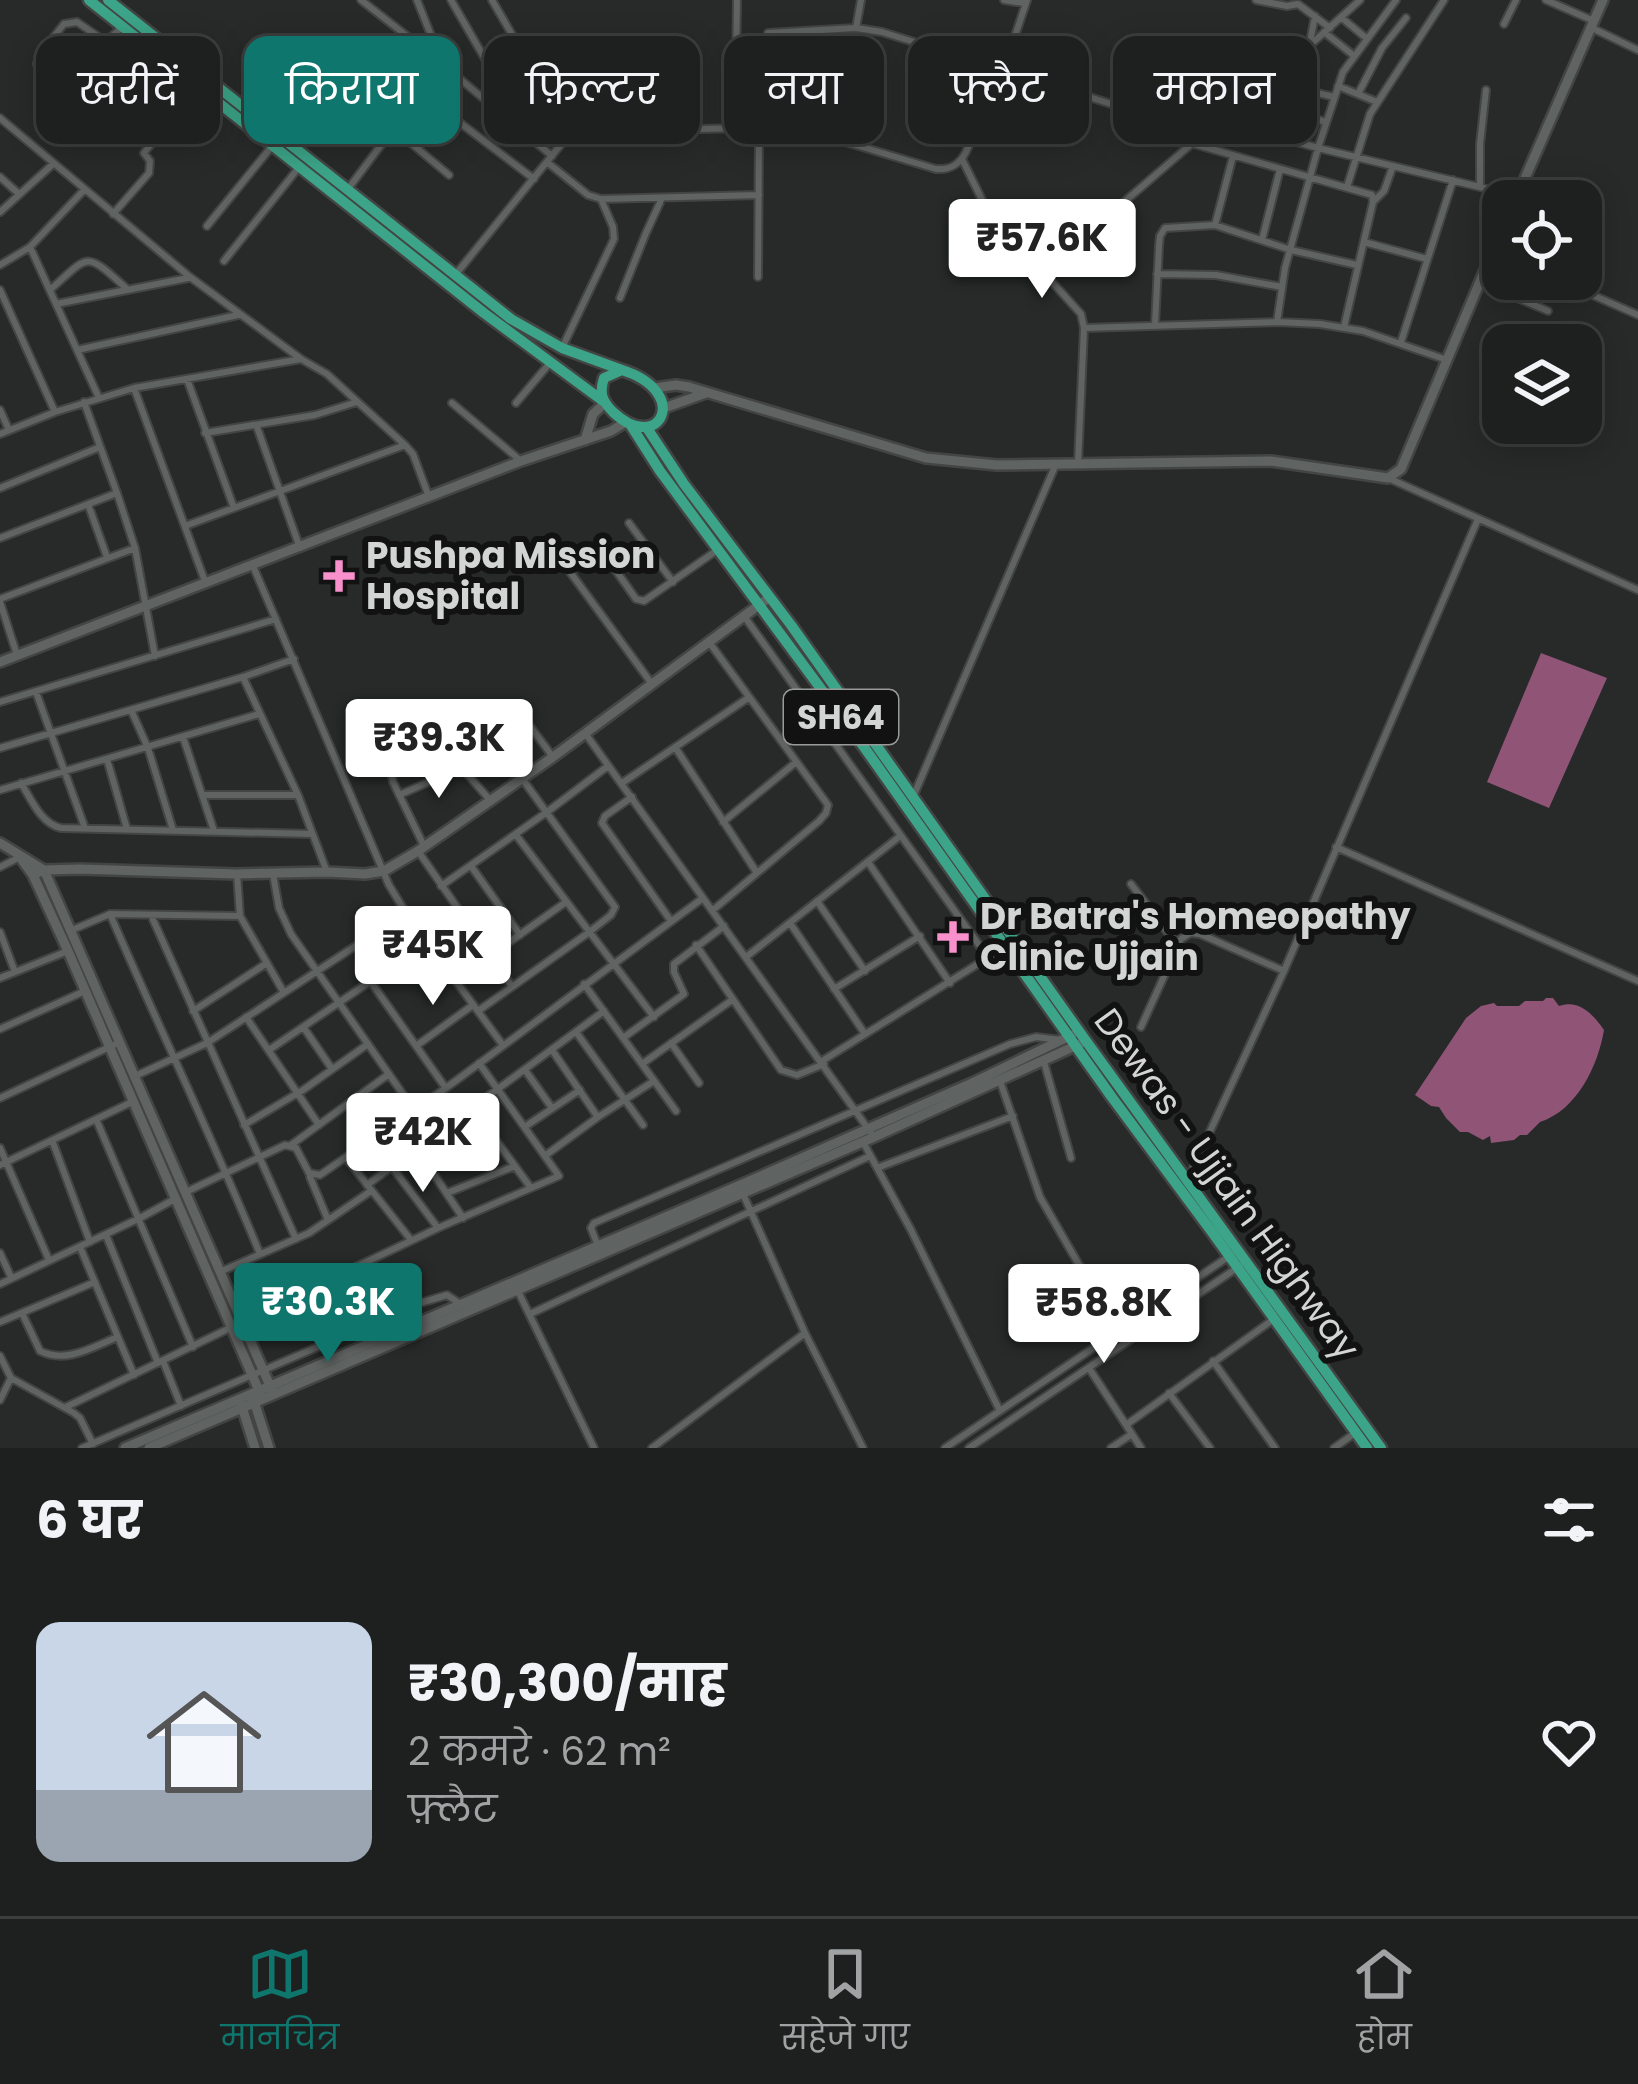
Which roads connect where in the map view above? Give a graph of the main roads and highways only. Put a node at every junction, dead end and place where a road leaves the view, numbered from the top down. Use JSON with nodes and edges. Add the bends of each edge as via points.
{"nodes":[{"id":1,"x":89,"y":0,"type":"edge"},
{"id":2,"x":108,"y":0,"type":"edge"},
{"id":3,"x":452,"y":279,"type":"junction"},
{"id":4,"x":622,"y":370,"type":"junction"},
{"id":5,"x":604,"y":402,"type":"junction"},
{"id":6,"x":628,"y":423,"type":"junction"},
{"id":7,"x":647,"y":428,"type":"junction"},
{"id":8,"x":765,"y":601,"type":"junction"},
{"id":9,"x":910,"y":803,"type":"junction"},
{"id":10,"x":1075,"y":1039,"type":"junction"},
{"id":11,"x":1113,"y":1088,"type":"junction"},
{"id":12,"x":1238,"y":1259,"type":"junction"},
{"id":13,"x":1366,"y":1448,"type":"edge"},
{"id":14,"x":1381,"y":1448,"type":"edge"}],
"edges":[{"from":1,"to":3,"type":"main road","name":"Dewas - Ujjain Highway","number":"SH64"},
{"from":2,"to":3,"type":"main road","name":"Dewas - Ujjain Highway","number":"SH64"},
{"from":3,"to":4,"type":"main road","name":"Dewas - Ujjain Highway","number":"SH64","via":[[562,348]]},
{"from":3,"to":5,"type":"main road","name":"Dewas - Ujjain Highway","number":"SH64"},
{"from":4,"to":5,"type":"main road","via":[[604,378]]},
{"from":4,"to":7,"type":"main road","name":"Dewas - Ujjain Highway","number":"SH64","via":[[661,394],[664,407]]},
{"from":5,"to":6,"type":"main road","name":"Dewas - Ujjain Highway","number":"SH64"},
{"from":6,"to":7,"type":"main road","name":"Dewas - Ujjain Highway","number":"SH64"},
{"from":6,"to":8,"type":"main road","name":"Dewas - Ujjain Highway","number":"SH64"},
{"from":7,"to":8,"type":"main road","name":"Dewas - Ujjain Highway","number":"SH64"},
{"from":8,"to":9,"type":"main road","name":"Dewas - Ujjain Highway","number":"SH64"},
{"from":9,"to":10,"type":"main road","name":"Dewas - Ujjain Highway","number":"SH64"},
{"from":9,"to":10,"type":"main road","name":"Dewas - Ujjain Highway","number":"SH64"},
{"from":10,"to":11,"type":"main road","name":"Dewas - Ujjain Highway","number":"SH64"},
{"from":11,"to":12,"type":"main road","name":"Dewas - Ujjain Highway","number":"SH64"},
{"from":11,"to":12,"type":"main road","name":"Dewas - Ujjain Highway","number":"SH64","via":[[1188,1179]]},
{"from":12,"to":13,"type":"main road","name":"Dewas - Ujjain Highway","number":"SH64"},
{"from":12,"to":14,"type":"main road","name":"Dewas - Ujjain Highway","number":"SH64"}]}
